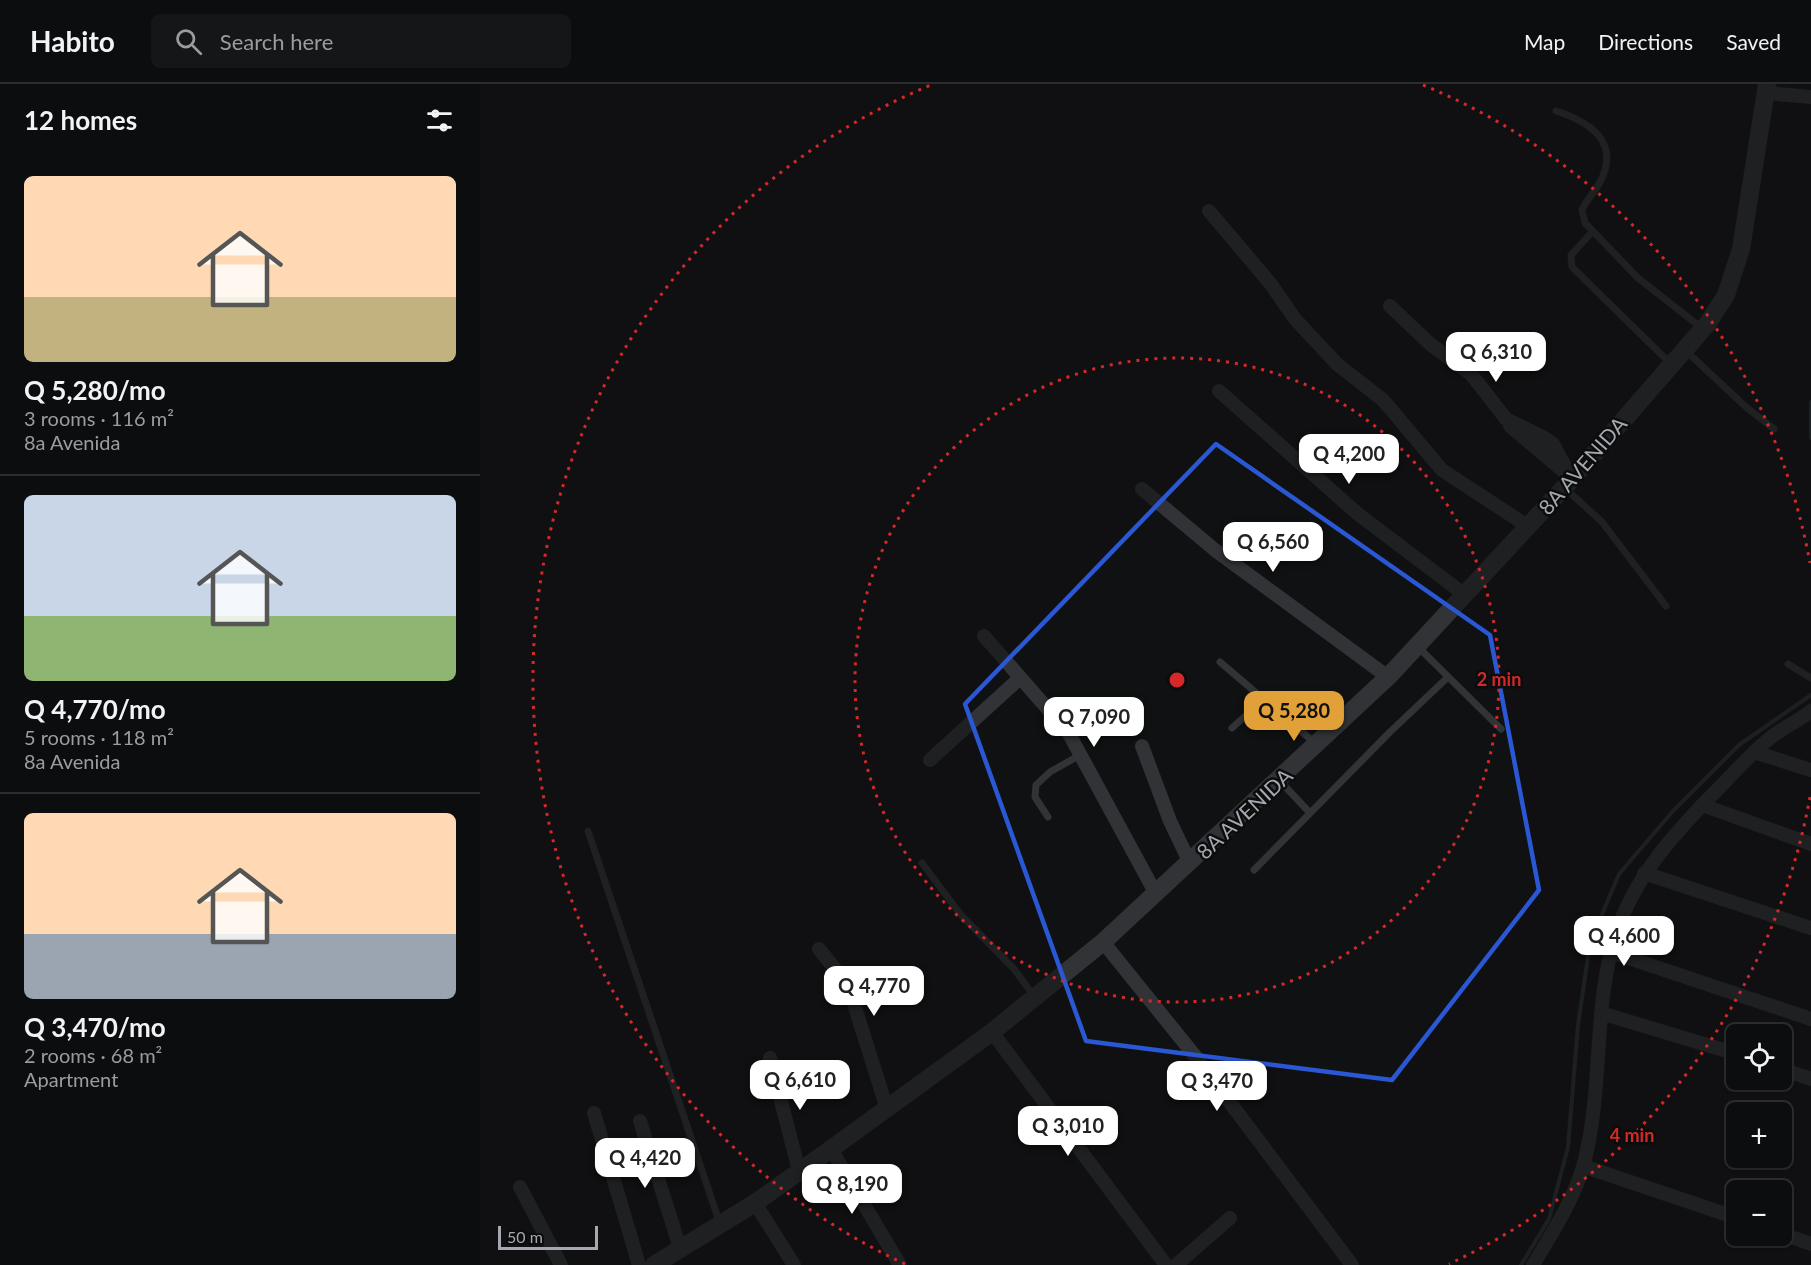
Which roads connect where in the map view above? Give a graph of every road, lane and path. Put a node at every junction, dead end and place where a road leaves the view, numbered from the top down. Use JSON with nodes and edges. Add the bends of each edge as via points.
{"nodes":[{"id":1,"x":1766,"y":88,"type":"edge"},
{"id":2,"x":1811,"y":97,"type":"edge"},
{"id":3,"x":1556,"y":111,"type":"dead end"},
{"id":4,"x":1209,"y":211,"type":"dead end"},
{"id":5,"x":1592,"y":232,"type":"junction"},
{"id":6,"x":1390,"y":306,"type":"dead end"},
{"id":7,"x":1702,"y":329,"type":"junction"},
{"id":8,"x":1684,"y":349,"type":"junction"},
{"id":9,"x":1671,"y":364,"type":"junction"},
{"id":10,"x":1219,"y":391,"type":"dead end"},
{"id":11,"x":1774,"y":429,"type":"dead end"},
{"id":12,"x":1568,"y":483,"type":"junction"},
{"id":13,"x":1142,"y":489,"type":"dead end"},
{"id":14,"x":1528,"y":527,"type":"junction"},
{"id":15,"x":1465,"y":595,"type":"junction"},
{"id":16,"x":1666,"y":606,"type":"dead end"},
{"id":17,"x":984,"y":636,"type":"dead end"},
{"id":18,"x":1417,"y":646,"type":"junction"},
{"id":19,"x":1220,"y":662,"type":"dead end"},
{"id":20,"x":1788,"y":664,"type":"dead end"},
{"id":21,"x":1388,"y":677,"type":"junction"},
{"id":22,"x":1448,"y":677,"type":"junction"},
{"id":23,"x":1020,"y":678,"type":"junction"},
{"id":24,"x":1811,"y":678,"type":"edge"},
{"id":25,"x":1264,"y":699,"type":"junction"},
{"id":26,"x":1811,"y":711,"type":"edge"},
{"id":27,"x":1232,"y":728,"type":"dead end"},
{"id":28,"x":1500,"y":729,"type":"dead end"},
{"id":29,"x":1317,"y":745,"type":"junction"},
{"id":30,"x":1142,"y":746,"type":"dead end"},
{"id":31,"x":1754,"y":752,"type":"junction"},
{"id":32,"x":1080,"y":755,"type":"junction"},
{"id":33,"x":930,"y":760,"type":"dead end"},
{"id":34,"x":1811,"y":770,"type":"edge"},
{"id":35,"x":1279,"y":780,"type":"junction"},
{"id":36,"x":1702,"y":806,"type":"junction"},
{"id":37,"x":1310,"y":813,"type":"junction"},
{"id":38,"x":1048,"y":817,"type":"dead end"},
{"id":39,"x":588,"y":831,"type":"dead end"},
{"id":40,"x":1811,"y":844,"type":"edge"},
{"id":41,"x":922,"y":863,"type":"dead end"},
{"id":42,"x":1190,"y":863,"type":"junction"},
{"id":43,"x":1254,"y":870,"type":"dead end"},
{"id":44,"x":1644,"y":873,"type":"junction"},
{"id":45,"x":1156,"y":894,"type":"junction"},
{"id":46,"x":1811,"y":928,"type":"edge"},
{"id":47,"x":1103,"y":942,"type":"junction"},
{"id":48,"x":819,"y":950,"type":"dead end"},
{"id":49,"x":1611,"y":952,"type":"junction"},
{"id":50,"x":1036,"y":998,"type":"junction"},
{"id":51,"x":1601,"y":1013,"type":"junction"},
{"id":52,"x":1811,"y":1019,"type":"edge"},
{"id":53,"x":992,"y":1032,"type":"junction"},
{"id":54,"x":1726,"y":1051,"type":"edge"},
{"id":55,"x":770,"y":1058,"type":"dead end"},
{"id":56,"x":1792,"y":1072,"type":"edge"},
{"id":57,"x":1811,"y":1079,"type":"edge"},
{"id":58,"x":887,"y":1109,"type":"junction"},
{"id":59,"x":594,"y":1113,"type":"dead end"},
{"id":60,"x":640,"y":1121,"type":"dead end"},
{"id":61,"x":831,"y":1149,"type":"junction"},
{"id":62,"x":1583,"y":1166,"type":"junction"},
{"id":63,"x":799,"y":1171,"type":"junction"},
{"id":64,"x":520,"y":1187,"type":"dead end"},
{"id":65,"x":755,"y":1203,"type":"junction"},
{"id":66,"x":1726,"y":1214,"type":"edge"},
{"id":67,"x":1230,"y":1218,"type":"dead end"},
{"id":68,"x":720,"y":1224,"type":"junction"},
{"id":69,"x":1792,"y":1237,"type":"edge"},
{"id":70,"x":1811,"y":1244,"type":"edge"},
{"id":71,"x":680,"y":1248,"type":"junction"},
{"id":72,"x":561,"y":1265,"type":"edge"},
{"id":73,"x":639,"y":1265,"type":"edge"},
{"id":74,"x":654,"y":1265,"type":"edge"},
{"id":75,"x":794,"y":1265,"type":"edge"},
{"id":76,"x":900,"y":1265,"type":"edge"},
{"id":77,"x":1166,"y":1265,"type":"edge"},
{"id":78,"x":1176,"y":1265,"type":"edge"},
{"id":79,"x":1352,"y":1265,"type":"edge"},
{"id":80,"x":1533,"y":1265,"type":"edge"}],
"edges":[{"from":1,"to":2,"type":"street"},
{"from":1,"to":7,"type":"street","name":"8A AVENIDA","via":[[1735,272],[1726,296]]},
{"from":3,"to":5,"type":"lane","via":[[1587,122],[1602,142],[1604,173],[1582,210]]},
{"from":4,"to":14,"type":"street","via":[[1295,319],[1337,364],[1383,400],[1442,470]]},
{"from":5,"to":7,"type":"lane","via":[[1638,278]]},
{"from":5,"to":9,"type":"lane","via":[[1571,255],[1572,267]]},
{"from":6,"to":12,"type":"street","via":[[1430,344],[1471,374],[1488,408]]},
{"from":7,"to":8,"type":"street","name":"8A AVENIDA"},
{"from":8,"to":9,"type":"street","name":"8A AVENIDA"},
{"from":8,"to":11,"type":"lane"},
{"from":9,"to":12,"type":"street","name":"8A AVENIDA"},
{"from":10,"to":15,"type":"street","via":[[1358,514]]},
{"from":12,"to":14,"type":"street","name":"8A AVENIDA"},
{"from":12,"to":16,"type":"lane"},
{"from":13,"to":21,"type":"street","via":[[1215,550]]},
{"from":14,"to":15,"type":"street","name":"8A AVENIDA"},
{"from":15,"to":18,"type":"street","name":"8A AVENIDA"},
{"from":17,"to":23,"type":"street"},
{"from":18,"to":21,"type":"street","name":"8A AVENIDA"},
{"from":18,"to":22,"type":"lane"},
{"from":19,"to":25,"type":"lane"},
{"from":20,"to":24,"type":"lane"},
{"from":21,"to":29,"type":"street","name":"8A AVENIDA"},
{"from":22,"to":28,"type":"lane"},
{"from":22,"to":37,"type":"lane"},
{"from":23,"to":32,"type":"street","via":[[1068,732]]},
{"from":23,"to":33,"type":"street"},
{"from":25,"to":27,"type":"lane"},
{"from":25,"to":29,"type":"lane"},
{"from":26,"to":31,"type":"street"},
{"from":29,"to":35,"type":"street","name":"8A AVENIDA"},
{"from":30,"to":42,"type":"street"},
{"from":31,"to":34,"type":"street"},
{"from":31,"to":36,"type":"street"},
{"from":32,"to":38,"type":"lane","via":[[1036,785],[1035,797]]},
{"from":32,"to":45,"type":"street"},
{"from":35,"to":37,"type":"lane"},
{"from":35,"to":42,"type":"street","name":"8A AVENIDA"},
{"from":36,"to":40,"type":"street"},
{"from":36,"to":44,"type":"street"},
{"from":37,"to":43,"type":"lane"},
{"from":39,"to":68,"type":"lane"},
{"from":41,"to":50,"type":"lane","via":[[961,915],[1014,969]]},
{"from":42,"to":45,"type":"street","name":"8A AVENIDA"},
{"from":44,"to":46,"type":"street"},
{"from":44,"to":49,"type":"street"},
{"from":45,"to":47,"type":"street","name":"8A AVENIDA"},
{"from":47,"to":50,"type":"street","name":"8A AVENIDA"},
{"from":47,"to":79,"type":"street","via":[[1195,1056]]},
{"from":48,"to":58,"type":"street","via":[[848,985]]},
{"from":49,"to":51,"type":"street"},
{"from":49,"to":52,"type":"street"},
{"from":50,"to":53,"type":"street","name":"8A AVENIDA"},
{"from":51,"to":54,"type":"street"},
{"from":51,"to":62,"type":"street","via":[[1590,1135]]},
{"from":53,"to":58,"type":"street","name":"8A AVENIDA"},
{"from":53,"to":77,"type":"street"},
{"from":55,"to":63,"type":"street"},
{"from":56,"to":57,"type":"street"},
{"from":58,"to":61,"type":"street","name":"8A AVENIDA"},
{"from":59,"to":73,"type":"street"},
{"from":60,"to":71,"type":"street"},
{"from":61,"to":63,"type":"street","name":"8A AVENIDA"},
{"from":61,"to":76,"type":"street"},
{"from":62,"to":66,"type":"street"},
{"from":62,"to":80,"type":"street","via":[[1562,1215]]},
{"from":63,"to":65,"type":"street","name":"8A AVENIDA"},
{"from":64,"to":72,"type":"street"},
{"from":65,"to":68,"type":"street","name":"8A AVENIDA"},
{"from":65,"to":75,"type":"street"},
{"from":67,"to":78,"type":"street"},
{"from":68,"to":71,"type":"street","name":"8A AVENIDA"},
{"from":69,"to":70,"type":"street"},
{"from":71,"to":74,"type":"street","name":"8A AVENIDA"}]}
